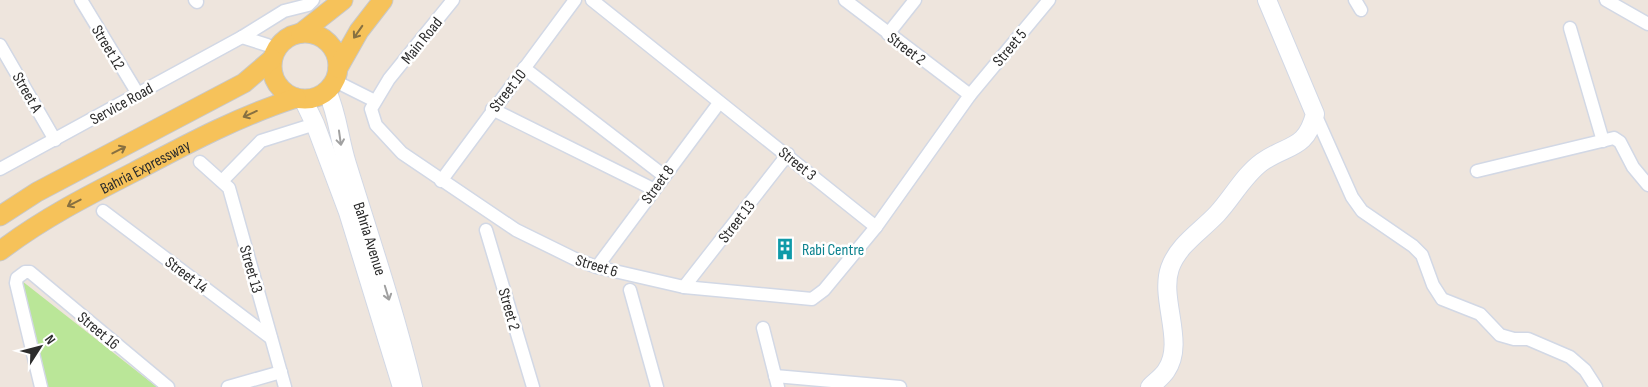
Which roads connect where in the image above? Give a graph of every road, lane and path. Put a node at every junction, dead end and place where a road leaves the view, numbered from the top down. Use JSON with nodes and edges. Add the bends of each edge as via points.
{"nodes":[{"id":1,"x":81,"y":0,"type":"edge"},
{"id":2,"x":313,"y":0,"type":"edge"},
{"id":3,"x":343,"y":0,"type":"edge"},
{"id":4,"x":384,"y":0,"type":"edge"},
{"id":5,"x":453,"y":0,"type":"edge"},
{"id":6,"x":575,"y":0,"type":"edge"},
{"id":7,"x":592,"y":0,"type":"edge"},
{"id":8,"x":845,"y":0,"type":"edge"},
{"id":9,"x":915,"y":0,"type":"edge"},
{"id":10,"x":1049,"y":0,"type":"edge"},
{"id":11,"x":1267,"y":0,"type":"edge"},
{"id":12,"x":1606,"y":0,"type":"edge"},
{"id":13,"x":1648,"y":24,"type":"edge"},
{"id":14,"x":1570,"y":28,"type":"dead end"},
{"id":15,"x":301,"y":33,"type":"junction"},
{"id":16,"x":888,"y":34,"type":"junction"},
{"id":17,"x":242,"y":37,"type":"junction"},
{"id":18,"x":0,"y":44,"type":"edge"},
{"id":19,"x":274,"y":54,"type":"junction"},
{"id":20,"x":524,"y":68,"type":"junction"},
{"id":21,"x":333,"y":80,"type":"junction"},
{"id":22,"x":138,"y":94,"type":"junction"},
{"id":23,"x":970,"y":95,"type":"junction"},
{"id":24,"x":300,"y":99,"type":"junction"},
{"id":25,"x":375,"y":101,"type":"junction"},
{"id":26,"x":719,"y":103,"type":"junction"},
{"id":27,"x":492,"y":109,"type":"junction"},
{"id":28,"x":1315,"y":114,"type":"junction"},
{"id":29,"x":315,"y":124,"type":"junction"},
{"id":30,"x":55,"y":140,"type":"junction"},
{"id":31,"x":1603,"y":141,"type":"junction"},
{"id":32,"x":788,"y":154,"type":"junction"},
{"id":33,"x":200,"y":162,"type":"dead end"},
{"id":34,"x":0,"y":170,"type":"edge"},
{"id":35,"x":1478,"y":171,"type":"dead end"},
{"id":36,"x":663,"y":175,"type":"junction"},
{"id":37,"x":222,"y":181,"type":"junction"},
{"id":38,"x":441,"y":181,"type":"junction"},
{"id":39,"x":1648,"y":185,"type":"edge"},
{"id":40,"x":653,"y":189,"type":"junction"},
{"id":41,"x":103,"y":211,"type":"dead end"},
{"id":42,"x":0,"y":216,"type":"edge"},
{"id":43,"x":876,"y":227,"type":"junction"},
{"id":44,"x":486,"y":230,"type":"dead end"},
{"id":45,"x":0,"y":252,"type":"edge"},
{"id":46,"x":597,"y":267,"type":"junction"},
{"id":47,"x":684,"y":287,"type":"junction"},
{"id":48,"x":630,"y":290,"type":"dead end"},
{"id":49,"x":763,"y":328,"type":"dead end"},
{"id":50,"x":271,"y":338,"type":"junction"},
{"id":51,"x":281,"y":372,"type":"junction"},
{"id":52,"x":777,"y":381,"type":"edge"},
{"id":53,"x":41,"y":387,"type":"edge"},
{"id":54,"x":168,"y":387,"type":"edge"},
{"id":55,"x":228,"y":387,"type":"edge"},
{"id":56,"x":285,"y":387,"type":"edge"},
{"id":57,"x":402,"y":387,"type":"edge"},
{"id":58,"x":413,"y":387,"type":"edge"},
{"id":59,"x":533,"y":387,"type":"edge"},
{"id":60,"x":657,"y":387,"type":"edge"},
{"id":61,"x":900,"y":387,"type":"edge"},
{"id":62,"x":1150,"y":387,"type":"edge"},
{"id":63,"x":1596,"y":387,"type":"edge"}],
"edges":[{"from":1,"to":22,"type":"street","name":"Street 12"},
{"from":2,"to":17,"type":"street","name":"Service Road","via":[[308,5],[284,11]]},
{"from":3,"to":15,"type":"main road"},
{"from":4,"to":21,"type":"main road","one_way":true,"via":[[359,31]]},
{"from":5,"to":25,"type":"street","name":"Main Road","via":[[388,79]]},
{"from":6,"to":20,"type":"street","name":"Street 10"},
{"from":7,"to":26,"type":"street","name":"Street 3"},
{"from":8,"to":16,"type":"street","name":"Street 2"},
{"from":9,"to":16,"type":"street"},
{"from":10,"to":23,"type":"street","name":"Street 5"},
{"from":11,"to":28,"type":"street"},
{"from":12,"to":13,"type":"street"},
{"from":14,"to":31,"type":"street"},
{"from":15,"to":19,"type":"main road","via":[[286,38]]},
{"from":15,"to":21,"type":"main road","via":[[313,33],[324,38],[335,52]]},
{"from":16,"to":23,"type":"street","name":"Street 2"},
{"from":17,"to":19,"type":"street","via":[[267,45]]},
{"from":17,"to":22,"type":"street","name":"Service Road"},
{"from":18,"to":30,"type":"street","name":"Street A"},
{"from":19,"to":24,"type":"main road","via":[[272,67],[276,83],[288,95]]},
{"from":42,"to":19,"type":"main road","name":"Bahria Expressway","one_way":true,"via":[[37,192],[244,83]]},
{"from":20,"to":27,"type":"street","name":"Street 10"},
{"from":20,"to":36,"type":"street"},
{"from":21,"to":24,"type":"main road","via":[[316,98]]},
{"from":21,"to":25,"type":"street"},
{"from":21,"to":58,"type":"street","name":"Bahria Avenue","one_way":true,"via":[[346,162],[403,344]]},
{"from":22,"to":30,"type":"street","name":"Service Road"},
{"from":23,"to":43,"type":"street"},
{"from":24,"to":29,"type":"street","name":"Bahria Avenue"},
{"from":24,"to":45,"type":"main road","name":"Bahria Expressway","one_way":true,"via":[[260,109],[208,133],[52,214]]},
{"from":25,"to":38,"type":"street","name":"Street 6","via":[[372,109],[376,125],[402,153]]},
{"from":26,"to":32,"type":"street","name":"Street 3"},
{"from":26,"to":36,"type":"street","name":"Street 8"},
{"from":27,"to":38,"type":"street","name":"Street 10"},
{"from":27,"to":40,"type":"street"},
{"from":28,"to":62,"type":"street","via":[[1311,130],[1302,141],[1261,163],[1217,214],[1183,246],[1170,267],[1167,283],[1174,355],[1166,372]]},
{"from":28,"to":63,"type":"street","via":[[1352,197],[1362,211],[1422,255],[1442,299],[1480,314],[1500,335],[1528,339],[1570,356]]},
{"from":29,"to":37,"type":"street","via":[[261,142]]},
{"from":29,"to":57,"type":"street","name":"Bahria Avenue","via":[[348,212]]},
{"from":30,"to":34,"type":"street","name":"Service Road"},
{"from":31,"to":35,"type":"street"},
{"from":31,"to":39,"type":"street","via":[[1614,138],[1620,142],[1633,167]]},
{"from":32,"to":43,"type":"street","name":"Street 3"},
{"from":32,"to":47,"type":"street","name":"Street 13"},
{"from":33,"to":37,"type":"street","name":"Street 13"},
{"from":36,"to":40,"type":"street","name":"Street 8"},
{"from":37,"to":50,"type":"street","name":"Street 13","via":[[229,188]]},
{"from":38,"to":46,"type":"street","name":"Street 6","via":[[516,230]]},
{"from":40,"to":46,"type":"street","name":"Street 8"},
{"from":41,"to":50,"type":"street","name":"Street 14"},
{"from":43,"to":47,"type":"street","name":"Street 6","via":[[824,290],[812,299]]},
{"from":44,"to":59,"type":"street","name":"Street 2"},
{"from":46,"to":47,"type":"street","name":"Street 6"},
{"from":48,"to":60,"type":"street"},
{"from":49,"to":52,"type":"street"},
{"from":50,"to":51,"type":"street","name":"Street 13"},
{"from":51,"to":55,"type":"street"},
{"from":51,"to":56,"type":"street","name":"Street 13"},
{"from":52,"to":61,"type":"street"},
{"from":53,"to":54,"type":"street","name":"Street 16","via":[[16,283],[21,274],[30,272]]}]}
